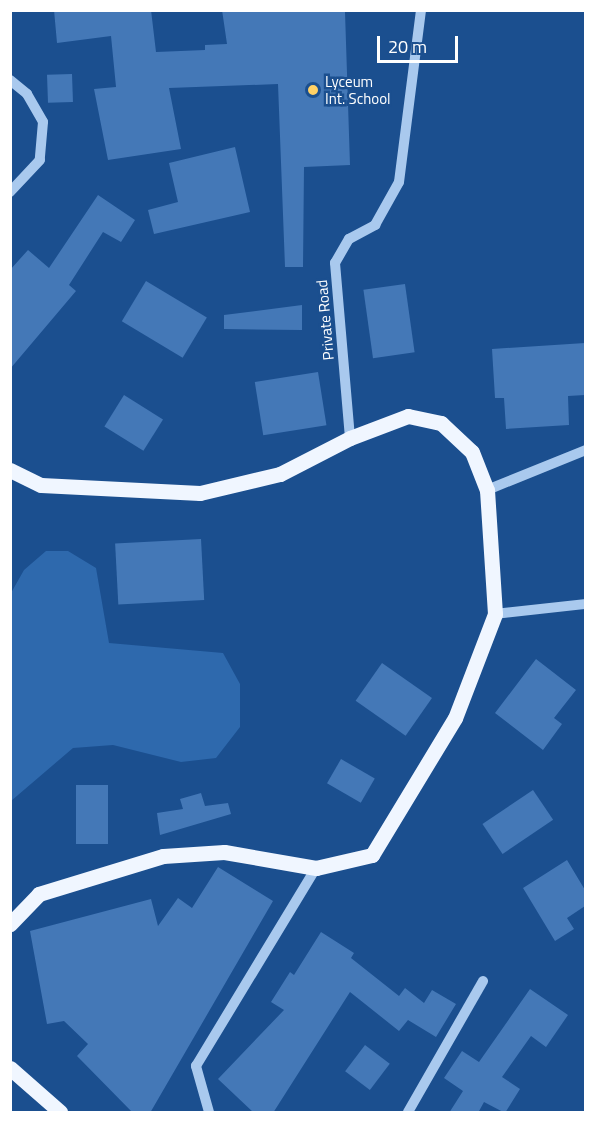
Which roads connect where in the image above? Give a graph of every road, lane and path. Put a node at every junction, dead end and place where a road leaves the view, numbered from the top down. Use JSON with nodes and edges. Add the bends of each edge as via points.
{"nodes":[{"id":1,"x":422,"y":10,"type":"edge"},
{"id":2,"x":10,"y":80,"type":"edge"},
{"id":3,"x":10,"y":192,"type":"edge"},
{"id":4,"x":350,"y":438,"type":"junction"},
{"id":5,"x":585,"y":450,"type":"edge"},
{"id":6,"x":10,"y":470,"type":"edge"},
{"id":7,"x":487,"y":490,"type":"junction"},
{"id":8,"x":585,"y":604,"type":"edge"},
{"id":9,"x":495,"y":614,"type":"junction"},
{"id":10,"x":316,"y":868,"type":"junction"},
{"id":11,"x":10,"y":924,"type":"edge"},
{"id":12,"x":483,"y":981,"type":"dead end"},
{"id":13,"x":10,"y":1068,"type":"edge"},
{"id":14,"x":60,"y":1113,"type":"edge"},
{"id":15,"x":209,"y":1113,"type":"edge"},
{"id":16,"x":408,"y":1113,"type":"edge"}],
"edges":[{"from":1,"to":4,"type":"street","name":"Private Road","via":[[399,182],[375,225],[349,239],[335,263]]},
{"from":2,"to":3,"type":"street","via":[[27,94],[43,122],[40,160]]},
{"from":4,"to":6,"type":"main road","via":[[280,474],[200,493],[41,485]]},
{"from":4,"to":7,"type":"main road","via":[[408,416],[441,423],[472,452]]},
{"from":5,"to":7,"type":"street"},
{"from":7,"to":9,"type":"main road"},
{"from":8,"to":9,"type":"street"},
{"from":9,"to":10,"type":"main road","via":[[455,718],[372,855]]},
{"from":10,"to":11,"type":"main road","via":[[224,852],[163,856],[39,894]]},
{"from":10,"to":15,"type":"street","via":[[196,1066]]},
{"from":12,"to":16,"type":"street"},
{"from":13,"to":14,"type":"main road"}]}
